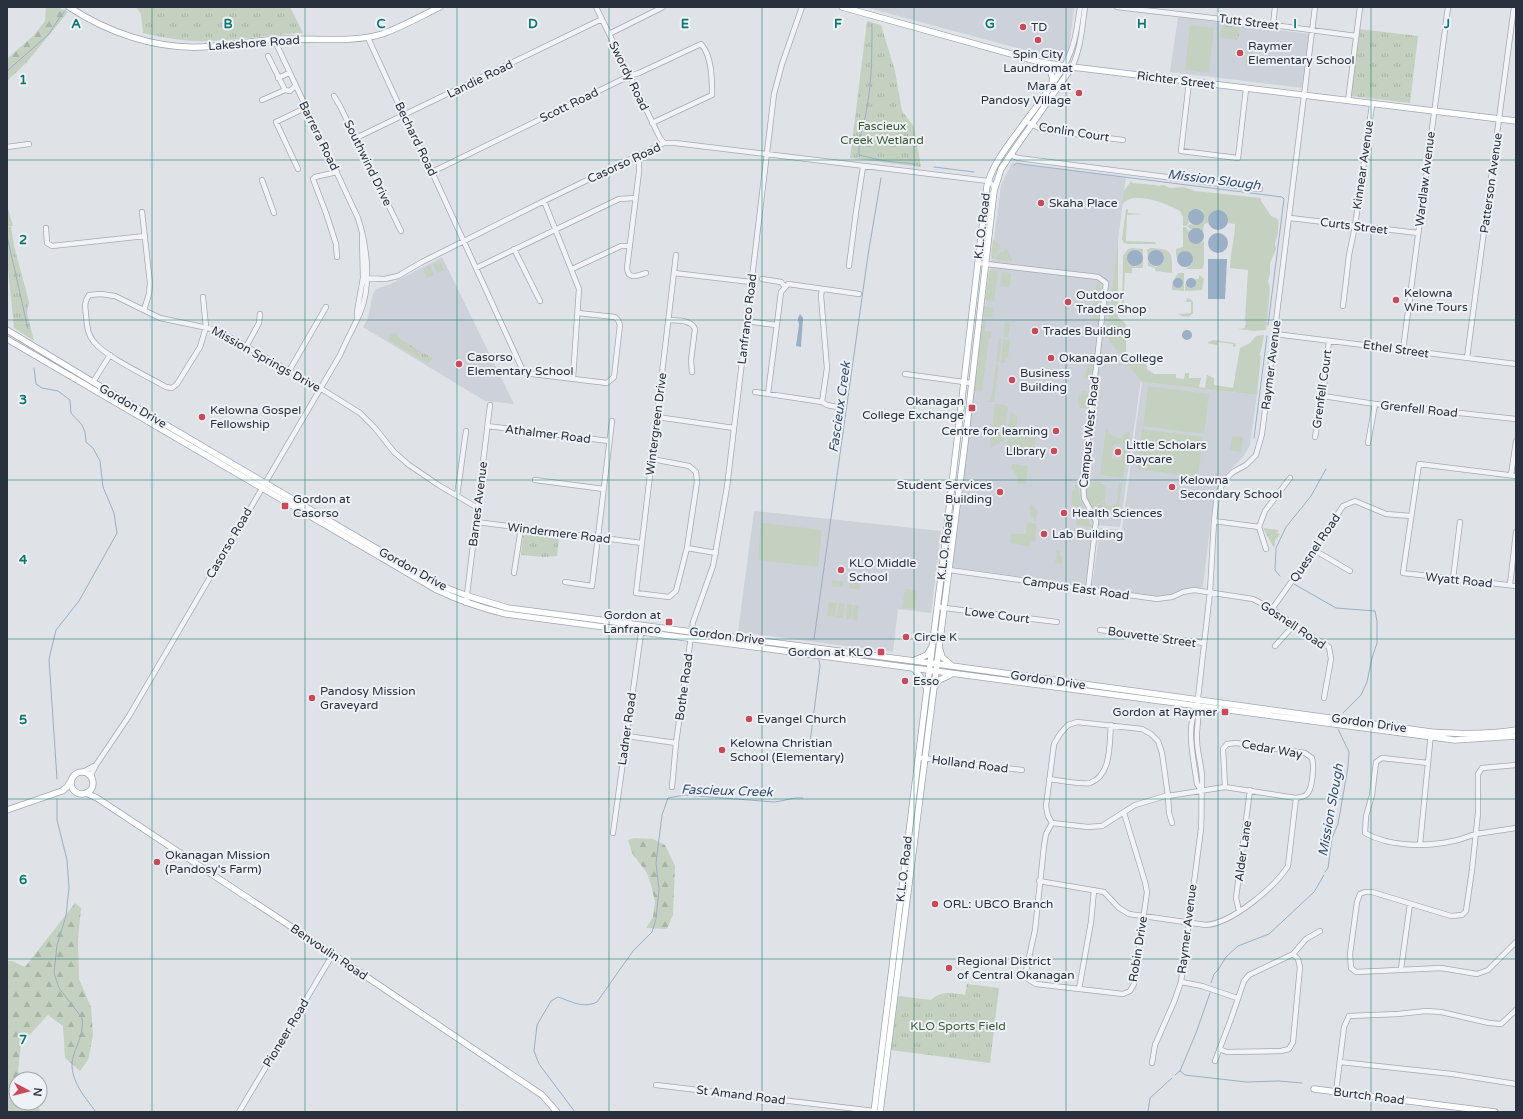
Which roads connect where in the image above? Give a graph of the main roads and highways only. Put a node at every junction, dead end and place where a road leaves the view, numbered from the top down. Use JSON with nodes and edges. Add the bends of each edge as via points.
{"nodes":[{"id":1,"x":69,"y":7,"type":"edge"},
{"id":2,"x":440,"y":7,"type":"edge"},
{"id":3,"x":842,"y":7,"type":"edge"},
{"id":4,"x":1040,"y":62,"type":"junction"},
{"id":5,"x":1064,"y":66,"type":"junction"},
{"id":6,"x":1072,"y":67,"type":"junction"},
{"id":7,"x":1051,"y":87,"type":"junction"},
{"id":8,"x":1516,"y":121,"type":"edge"},
{"id":9,"x":7,"y":330,"type":"edge"},
{"id":10,"x":7,"y":339,"type":"edge"},
{"id":11,"x":263,"y":485,"type":"junction"},
{"id":12,"x":642,"y":629,"type":"junction"},
{"id":13,"x":932,"y":646,"type":"junction"},
{"id":14,"x":939,"y":648,"type":"junction"},
{"id":15,"x":913,"y":661,"type":"junction"},
{"id":16,"x":930,"y":663,"type":"junction"},
{"id":17,"x":937,"y":664,"type":"junction"},
{"id":18,"x":953,"y":666,"type":"junction"},
{"id":19,"x":912,"y":668,"type":"junction"},
{"id":20,"x":929,"y":671,"type":"junction"},
{"id":21,"x":936,"y":671,"type":"junction"},
{"id":22,"x":955,"y":674,"type":"junction"},
{"id":23,"x":927,"y":689,"type":"junction"},
{"id":24,"x":934,"y":690,"type":"junction"},
{"id":25,"x":1516,"y":730,"type":"edge"},
{"id":26,"x":1431,"y":734,"type":"junction"},
{"id":27,"x":1516,"y":736,"type":"edge"},
{"id":28,"x":72,"y":779,"type":"junction"},
{"id":29,"x":93,"y":785,"type":"junction"},
{"id":30,"x":62,"y":791,"type":"junction"},
{"id":31,"x":76,"y":792,"type":"junction"},
{"id":32,"x":86,"y":793,"type":"junction"},
{"id":33,"x":97,"y":798,"type":"junction"},
{"id":34,"x":7,"y":810,"type":"edge"},
{"id":35,"x":1314,"y":1089,"type":"dead end"},
{"id":36,"x":557,"y":1112,"type":"edge"},
{"id":37,"x":876,"y":1112,"type":"edge"},
{"id":38,"x":1495,"y":1112,"type":"edge"}],
"edges":[{"from":1,"to":2,"type":"main road","name":"Lakeshore Road","via":[[114,31],[143,40],[200,47],[274,39],[362,39],[383,34]]},
{"from":3,"to":4,"type":"main road","name":"Richter Street"},
{"from":4,"to":5,"type":"main road","name":"Richter Street"},
{"from":4,"to":7,"type":"main road","via":[[1051,72]]},
{"from":5,"to":6,"type":"main road","name":"Richter Street"},
{"from":5,"to":7,"type":"main road","name":"K.L.O. Road"},
{"from":6,"to":8,"type":"main road","name":"Richter Street"},
{"from":6,"to":14,"type":"main road","name":"K.L.O. Road","via":[[1001,169],[994,189]]},
{"from":7,"to":13,"type":"main road","name":"K.L.O. Road","via":[[1006,148],[988,184]]},
{"from":9,"to":11,"type":"main road","name":"Gordon Drive"},
{"from":10,"to":11,"type":"main road","name":"Gordon Drive"},
{"from":11,"to":12,"type":"main road","name":"Gordon Drive","via":[[449,589],[508,608],[555,613]]},
{"from":11,"to":12,"type":"main road","name":"Gordon Drive","via":[[435,589],[466,603],[506,614]]},
{"from":12,"to":15,"type":"main road","name":"Gordon Drive","via":[[692,632]]},
{"from":12,"to":19,"type":"main road","name":"Gordon Drive","via":[[691,639]]},
{"from":13,"to":15,"type":"main road","via":[[926,655]]},
{"from":13,"to":16,"type":"main road","name":"K.L.O. Road"},
{"from":14,"to":17,"type":"main road","name":"K.L.O. Road"},
{"from":14,"to":18,"type":"main road","via":[[942,657]]},
{"from":15,"to":16,"type":"main road","name":"Gordon Drive"},
{"from":16,"to":17,"type":"main road","name":"Gordon Drive"},
{"from":16,"to":20,"type":"main road","name":"K.L.O. Road"},
{"from":17,"to":18,"type":"main road","name":"Gordon Drive"},
{"from":17,"to":21,"type":"main road","name":"K.L.O. Road"},
{"from":18,"to":26,"type":"main road","name":"Gordon Drive"},
{"from":19,"to":20,"type":"main road","name":"Gordon Drive"},
{"from":19,"to":23,"type":"main road"},
{"from":20,"to":21,"type":"main road","name":"Gordon Drive"},
{"from":20,"to":23,"type":"main road","name":"K.L.O. Road"},
{"from":21,"to":22,"type":"main road","name":"Gordon Drive"},
{"from":21,"to":24,"type":"main road","name":"K.L.O. Road"},
{"from":22,"to":24,"type":"main road","via":[[940,679]]},
{"from":22,"to":26,"type":"main road","name":"Gordon Drive","via":[[1197,707]]},
{"from":23,"to":37,"type":"main road","name":"K.L.O. Road"},
{"from":24,"to":37,"type":"main road","name":"K.L.O. Road"},
{"from":25,"to":26,"type":"main road","name":"Gordon Drive"},
{"from":26,"to":27,"type":"main road","name":"Gordon Drive","via":[[1455,740]]},
{"from":28,"to":29,"type":"main road","via":[[76,774],[87,773],[92,778]]},
{"from":28,"to":30,"type":"main road"},
{"from":28,"to":31,"type":"main road","via":[[72,786]]},
{"from":29,"to":32,"type":"main road"},
{"from":29,"to":33,"type":"main road"},
{"from":30,"to":31,"type":"main road"},
{"from":30,"to":34,"type":"main road"},
{"from":31,"to":32,"type":"main road"},
{"from":32,"to":33,"type":"main road","name":"Benvoulin Road"},
{"from":33,"to":36,"type":"main road","name":"Benvoulin Road","via":[[542,1095]]},
{"from":35,"to":38,"type":"main road","name":"Burtch Road"}]}
